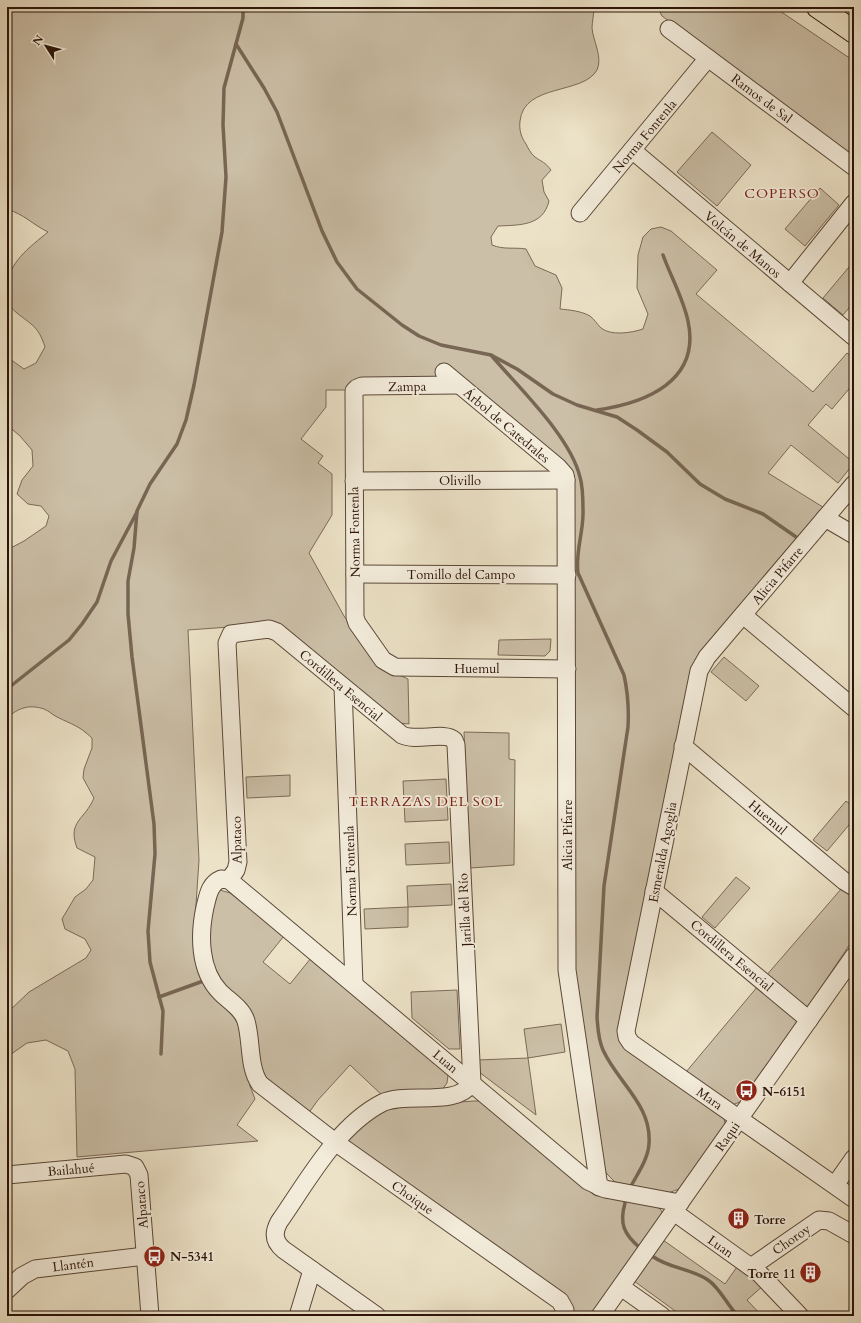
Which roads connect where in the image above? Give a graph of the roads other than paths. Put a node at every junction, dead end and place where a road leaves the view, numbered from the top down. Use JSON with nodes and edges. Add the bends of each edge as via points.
{"nodes":[{"id":1,"x":818,"y":7,"type":"edge"},
{"id":2,"x":845,"y":7,"type":"edge"},
{"id":3,"x":854,"y":14,"type":"edge"},
{"id":4,"x":669,"y":30,"type":"dead end"},
{"id":5,"x":854,"y":32,"type":"edge"},
{"id":6,"x":708,"y":58,"type":"junction"},
{"id":7,"x":632,"y":150,"type":"junction"},
{"id":8,"x":854,"y":167,"type":"edge"},
{"id":9,"x":854,"y":203,"type":"edge"},
{"id":10,"x":580,"y":213,"type":"dead end"},
{"id":11,"x":790,"y":283,"type":"junction"},
{"id":12,"x":854,"y":337,"type":"edge"},
{"id":13,"x":444,"y":372,"type":"dead end"},
{"id":14,"x":459,"y":385,"type":"junction"},
{"id":15,"x":356,"y":389,"type":"joint"},
{"id":16,"x":566,"y":480,"type":"junction"},
{"id":17,"x":354,"y":481,"type":"junction"},
{"id":18,"x":854,"y":484,"type":"edge"},
{"id":19,"x":825,"y":518,"type":"junction"},
{"id":20,"x":854,"y":535,"type":"edge"},
{"id":21,"x":355,"y":574,"type":"junction"},
{"id":22,"x":567,"y":574,"type":"junction"},
{"id":23,"x":743,"y":615,"type":"junction"},
{"id":24,"x":231,"y":634,"type":"joint"},
{"id":25,"x":388,"y":665,"type":"joint"},
{"id":26,"x":701,"y":667,"type":"joint"},
{"id":27,"x":567,"y":669,"type":"junction"},
{"id":28,"x":344,"y":687,"type":"junction"},
{"id":29,"x":854,"y":708,"type":"edge"},
{"id":30,"x":452,"y":738,"type":"joint"},
{"id":31,"x":683,"y":746,"type":"junction"},
{"id":32,"x":230,"y":880,"type":"junction"},
{"id":33,"x":854,"y":888,"type":"edge"},
{"id":34,"x":654,"y":891,"type":"junction"},
{"id":35,"x":854,"y":956,"type":"edge"},
{"id":36,"x":354,"y":984,"type":"junction"},
{"id":37,"x":809,"y":1020,"type":"junction"},
{"id":38,"x":627,"y":1037,"type":"joint"},
{"id":39,"x":472,"y":1083,"type":"junction"},
{"id":40,"x":260,"y":1084,"type":"joint"},
{"id":41,"x":739,"y":1119,"type":"junction"},
{"id":42,"x":335,"y":1142,"type":"junction"},
{"id":43,"x":854,"y":1158,"type":"edge"},
{"id":44,"x":135,"y":1167,"type":"joint"},
{"id":45,"x":7,"y":1175,"type":"edge"},
{"id":46,"x":835,"y":1185,"type":"junction"},
{"id":47,"x":599,"y":1187,"type":"junction"},
{"id":48,"x":854,"y":1199,"type":"edge"},
{"id":49,"x":677,"y":1208,"type":"junction"},
{"id":50,"x":854,"y":1235,"type":"edge"},
{"id":51,"x":146,"y":1256,"type":"junction"},
{"id":52,"x":751,"y":1267,"type":"junction"},
{"id":53,"x":312,"y":1270,"type":"junction"},
{"id":54,"x":621,"y":1287,"type":"junction"},
{"id":55,"x":7,"y":1290,"type":"edge"},
{"id":56,"x":565,"y":1313,"type":"edge"},
{"id":57,"x":150,"y":1316,"type":"edge"},
{"id":58,"x":298,"y":1316,"type":"edge"},
{"id":59,"x":377,"y":1316,"type":"edge"},
{"id":60,"x":600,"y":1316,"type":"edge"},
{"id":61,"x":662,"y":1316,"type":"edge"},
{"id":62,"x":800,"y":1316,"type":"edge"}],
"edges":[{"from":1,"to":5,"type":"highway"},
{"from":2,"to":3,"type":"highway"},
{"from":4,"to":6,"type":"street","name":"Ramos de Sal"},
{"from":6,"to":7,"type":"street","name":"Norma Fontenla"},
{"from":6,"to":8,"type":"street","name":"Ramos de Sal"},
{"from":7,"to":10,"type":"street","name":"Norma Fontenla"},
{"from":7,"to":11,"type":"street","name":"Volcán de Manos"},
{"from":9,"to":11,"type":"street"},
{"from":11,"to":12,"type":"street","name":"Volcán de Manos"},
{"from":13,"to":14,"type":"street","name":"Árbol de Catedrales"},
{"from":14,"to":15,"type":"street","name":"Zampa","via":[[362,386]]},
{"from":14,"to":16,"type":"street","name":"Árbol de Catedrales","via":[[558,468]]},
{"from":15,"to":17,"type":"street","name":"Norma Fontenla","via":[[353,396]]},
{"from":16,"to":17,"type":"street","name":"Olivillo"},
{"from":16,"to":22,"type":"street","name":"Alicia Pifarre"},
{"from":17,"to":21,"type":"street","name":"Norma Fontenla"},
{"from":18,"to":19,"type":"street","name":"Alicia Pifarre"},
{"from":19,"to":20,"type":"street"},
{"from":19,"to":23,"type":"street","name":"Alicia Pifarre"},
{"from":21,"to":22,"type":"street","name":"Tomillo del Campo"},
{"from":21,"to":25,"type":"street","name":"Norma Fontenla","via":[[357,623]]},
{"from":22,"to":27,"type":"street","name":"Alicia Pifarre"},
{"from":23,"to":26,"type":"street","name":"Alicia Pifarre"},
{"from":23,"to":29,"type":"street"},
{"from":24,"to":28,"type":"street","name":"Cordillera Esencial","via":[[269,630],[277,632]]},
{"from":24,"to":32,"type":"street","name":"Alpataco","via":[[227,643],[238,862]]},
{"from":25,"to":27,"type":"street","name":"Huemul"},
{"from":26,"to":31,"type":"street","name":"Esmeralda Agoglia"},
{"from":27,"to":47,"type":"street","name":"Alicia Pifarre","via":[[567,970]]},
{"from":28,"to":30,"type":"street","name":"Cordillera Esencial","via":[[406,737]]},
{"from":28,"to":36,"type":"street","name":"Norma Fontenla"},
{"from":30,"to":39,"type":"street","name":"Jarilla del Río","via":[[456,745]]},
{"from":31,"to":33,"type":"street","name":"Huemul"},
{"from":31,"to":34,"type":"street","name":"Esmeralda Agoglia"},
{"from":32,"to":36,"type":"street","name":"Luan"},
{"from":32,"to":40,"type":"street","name":"Alpataco","via":[[217,881],[209,891],[202,928],[202,952],[214,984],[244,1016],[255,1075]]},
{"from":34,"to":37,"type":"street","name":"Cordillera Esencial"},
{"from":34,"to":38,"type":"street","name":"Esmeralda Agoglia","via":[[626,1028]]},
{"from":35,"to":37,"type":"street","name":"Raqui"},
{"from":36,"to":39,"type":"street","name":"Luan"},
{"from":37,"to":41,"type":"street","name":"Raqui"},
{"from":38,"to":41,"type":"street","name":"Mara","via":[[631,1043]]},
{"from":39,"to":42,"type":"street","via":[[466,1090],[454,1095],[384,1102],[348,1127]]},
{"from":39,"to":47,"type":"street","name":"Luan","via":[[583,1177]]},
{"from":40,"to":42,"type":"street","name":"Choique"},
{"from":41,"to":46,"type":"street","name":"Mara"},
{"from":41,"to":49,"type":"street","name":"Raqui"},
{"from":42,"to":53,"type":"street","via":[[275,1230],[275,1238],[284,1250]]},
{"from":42,"to":56,"type":"street","name":"Choique","via":[[560,1301]]},
{"from":43,"to":46,"type":"street"},
{"from":44,"to":45,"type":"street","name":"Bailahué","via":[[126,1164]]},
{"from":44,"to":51,"type":"street","name":"Alpataco","via":[[139,1175]]},
{"from":46,"to":48,"type":"street","name":"Mara"},
{"from":47,"to":49,"type":"street","name":"Luan"},
{"from":49,"to":52,"type":"street","name":"Luan"},
{"from":49,"to":54,"type":"street","name":"Raqui"},
{"from":50,"to":52,"type":"street","name":"Choroy","via":[[829,1221],[819,1220]]},
{"from":51,"to":55,"type":"street","name":"Llantén","via":[[36,1269],[22,1276]]},
{"from":51,"to":57,"type":"street","name":"Alpataco"},
{"from":52,"to":62,"type":"street","name":"Luan","via":[[771,1284]]},
{"from":53,"to":58,"type":"street"},
{"from":53,"to":59,"type":"street"},
{"from":54,"to":60,"type":"street","name":"Raqui"},
{"from":54,"to":61,"type":"street"}]}
